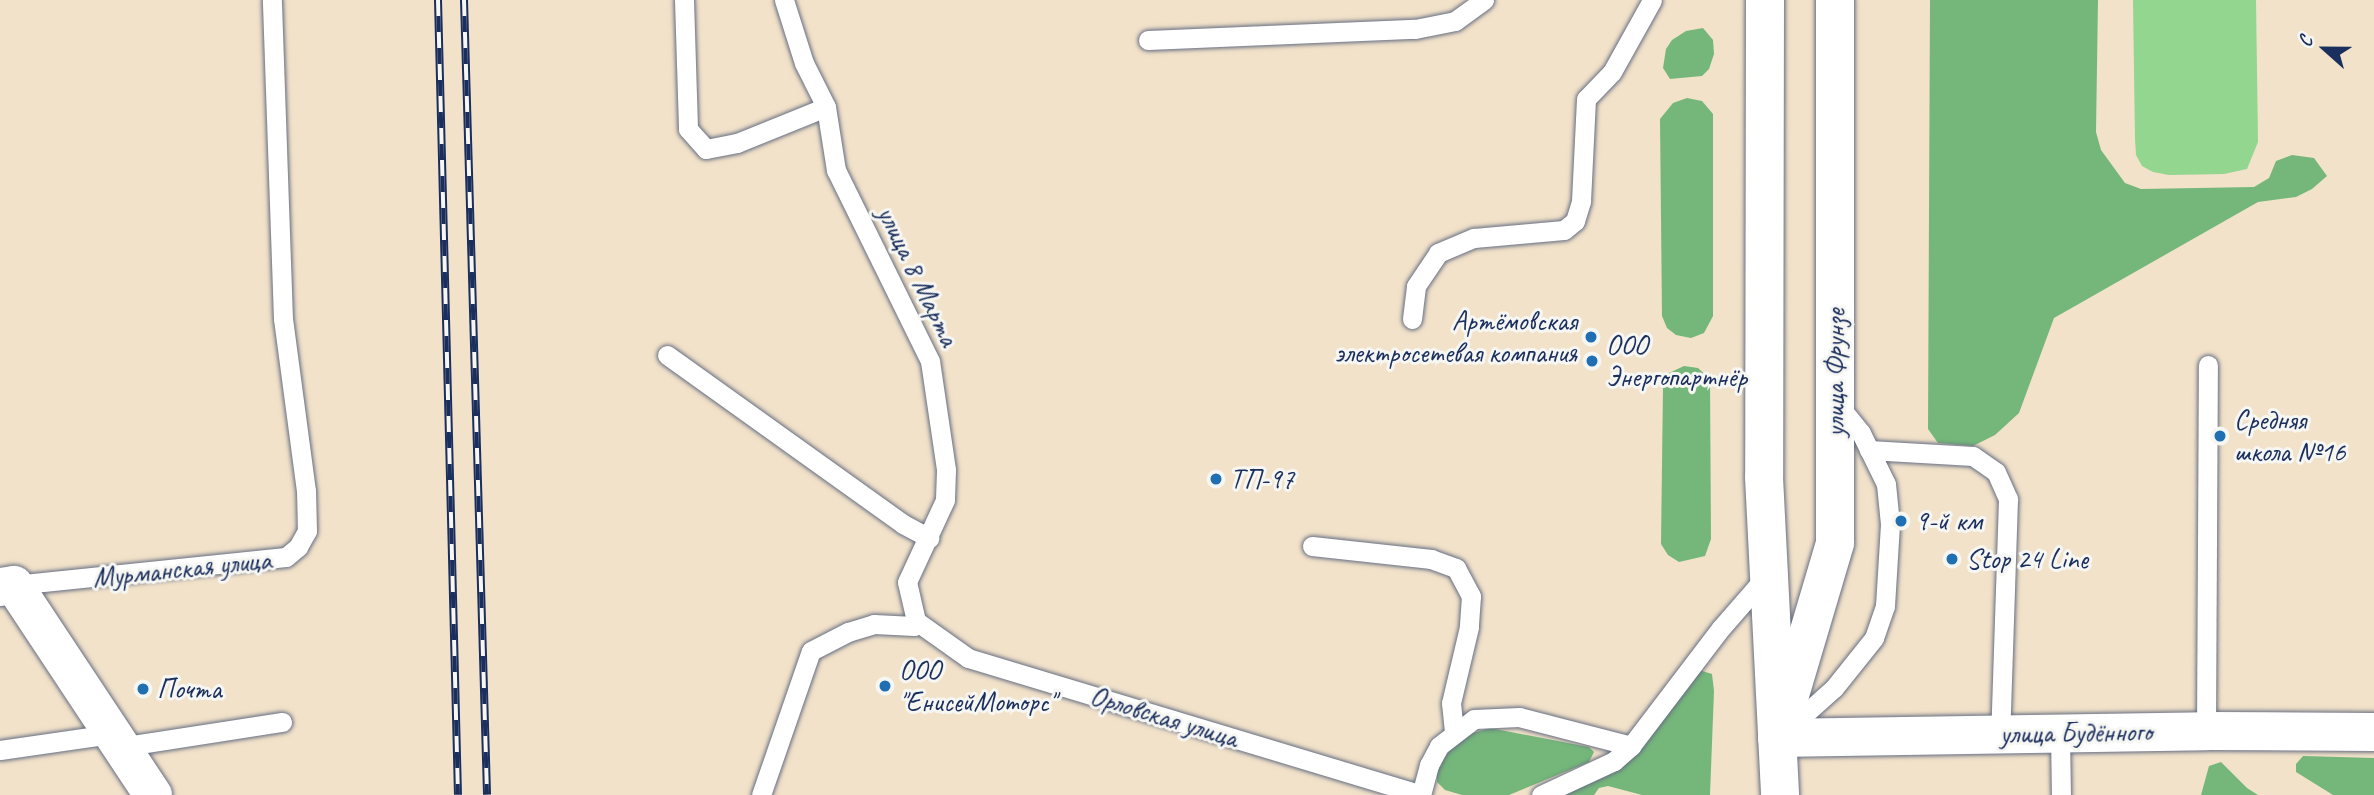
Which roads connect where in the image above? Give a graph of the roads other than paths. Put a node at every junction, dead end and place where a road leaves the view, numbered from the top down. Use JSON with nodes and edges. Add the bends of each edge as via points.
{"nodes":[{"id":1,"x":272,"y":0,"type":"edge"},
{"id":2,"x":684,"y":0,"type":"edge"},
{"id":3,"x":784,"y":0,"type":"edge"},
{"id":4,"x":1484,"y":0,"type":"edge"},
{"id":5,"x":1652,"y":0,"type":"edge"},
{"id":6,"x":1765,"y":0,"type":"edge"},
{"id":7,"x":1835,"y":0,"type":"edge"},
{"id":8,"x":1148,"y":40,"type":"dead end"},
{"id":9,"x":826,"y":107,"type":"junction"},
{"id":10,"x":1412,"y":318,"type":"dead end"},
{"id":11,"x":667,"y":355,"type":"dead end"},
{"id":12,"x":2208,"y":365,"type":"dead end"},
{"id":13,"x":1835,"y":402,"type":"junction"},
{"id":14,"x":1869,"y":450,"type":"junction"},
{"id":15,"x":929,"y":538,"type":"junction"},
{"id":16,"x":1312,"y":546,"type":"dead end"},
{"id":17,"x":1768,"y":574,"type":"junction"},
{"id":18,"x":7,"y":586,"type":"edge"},
{"id":19,"x":916,"y":621,"type":"junction"},
{"id":20,"x":282,"y":722,"type":"dead end"},
{"id":21,"x":2206,"y":731,"type":"junction"},
{"id":22,"x":2374,"y":732,"type":"edge"},
{"id":23,"x":1454,"y":734,"type":"junction"},
{"id":24,"x":2000,"y":734,"type":"junction"},
{"id":25,"x":2060,"y":734,"type":"junction"},
{"id":26,"x":1777,"y":738,"type":"junction"},
{"id":27,"x":116,"y":741,"type":"junction"},
{"id":28,"x":1630,"y":746,"type":"junction"},
{"id":29,"x":0,"y":750,"type":"edge"},
{"id":30,"x":153,"y":795,"type":"edge"},
{"id":31,"x":761,"y":795,"type":"edge"},
{"id":32,"x":1421,"y":795,"type":"edge"},
{"id":33,"x":1541,"y":795,"type":"edge"},
{"id":34,"x":1780,"y":795,"type":"edge"},
{"id":35,"x":2060,"y":795,"type":"edge"}],
"edges":[{"from":1,"to":18,"type":"lane","name":"Мурманская улица","via":[[283,319],[306,491],[307,531],[286,557]]},
{"from":2,"to":9,"type":"lane","via":[[688,129],[706,149],[737,143]]},
{"from":3,"to":9,"type":"lane","name":"улица 8 Марта","via":[[804,63]]},
{"from":4,"to":8,"type":"lane","via":[[1455,21],[1415,29]]},
{"from":5,"to":10,"type":"lane","via":[[1612,72],[1586,99],[1581,201],[1575,221],[1564,230],[1474,238],[1438,253],[1416,286]]},
{"from":6,"to":17,"type":"main road","name":"улица Фрунзе"},
{"from":7,"to":13,"type":"main road","name":"улица Фрунзе"},
{"from":9,"to":15,"type":"lane","name":"улица 8 Марта","via":[[836,170],[930,361],[946,500]]},
{"from":11,"to":15,"type":"lane"},
{"from":12,"to":21,"type":"lane"},
{"from":13,"to":14,"type":"lane"},
{"from":13,"to":26,"type":"main road","name":"улица Фрунзе","via":[[1835,543]]},
{"from":14,"to":24,"type":"lane","via":[[1973,456],[1996,472],[2008,499]]},
{"from":14,"to":26,"type":"lane","via":[[1886,484],[1890,524],[1885,606],[1874,638],[1834,688]]},
{"from":15,"to":19,"type":"lane","name":"улица 8 Марта","via":[[908,582]]},
{"from":16,"to":23,"type":"lane","via":[[1421,557],[1455,568],[1471,596],[1469,627],[1451,703]]},
{"from":17,"to":26,"type":"main road","name":"улица Фрунзе"},
{"from":17,"to":28,"type":"lane"},
{"from":18,"to":27,"type":"main road","name":"Мурманская улица"},
{"from":19,"to":31,"type":"lane","via":[[914,626],[874,624],[811,651]]},
{"from":19,"to":32,"type":"lane","name":"Орловская улица","via":[[968,658]]},
{"from":20,"to":27,"type":"lane"},
{"from":21,"to":22,"type":"main road","name":"улица Будённого"},
{"from":21,"to":25,"type":"main road","name":"улица Будённого"},
{"from":23,"to":28,"type":"lane","via":[[1474,719],[1519,717]]},
{"from":23,"to":32,"type":"lane","via":[[1439,746]]},
{"from":24,"to":25,"type":"main road","name":"улица Будённого"},
{"from":24,"to":26,"type":"main road","name":"улица Будённого"},
{"from":25,"to":35,"type":"lane"},
{"from":26,"to":34,"type":"main road","name":"улица Фрунзе"},
{"from":27,"to":29,"type":"lane"},
{"from":27,"to":30,"type":"main road","name":"Мурманская улица"},
{"from":28,"to":33,"type":"lane","via":[[1614,761]]}]}
